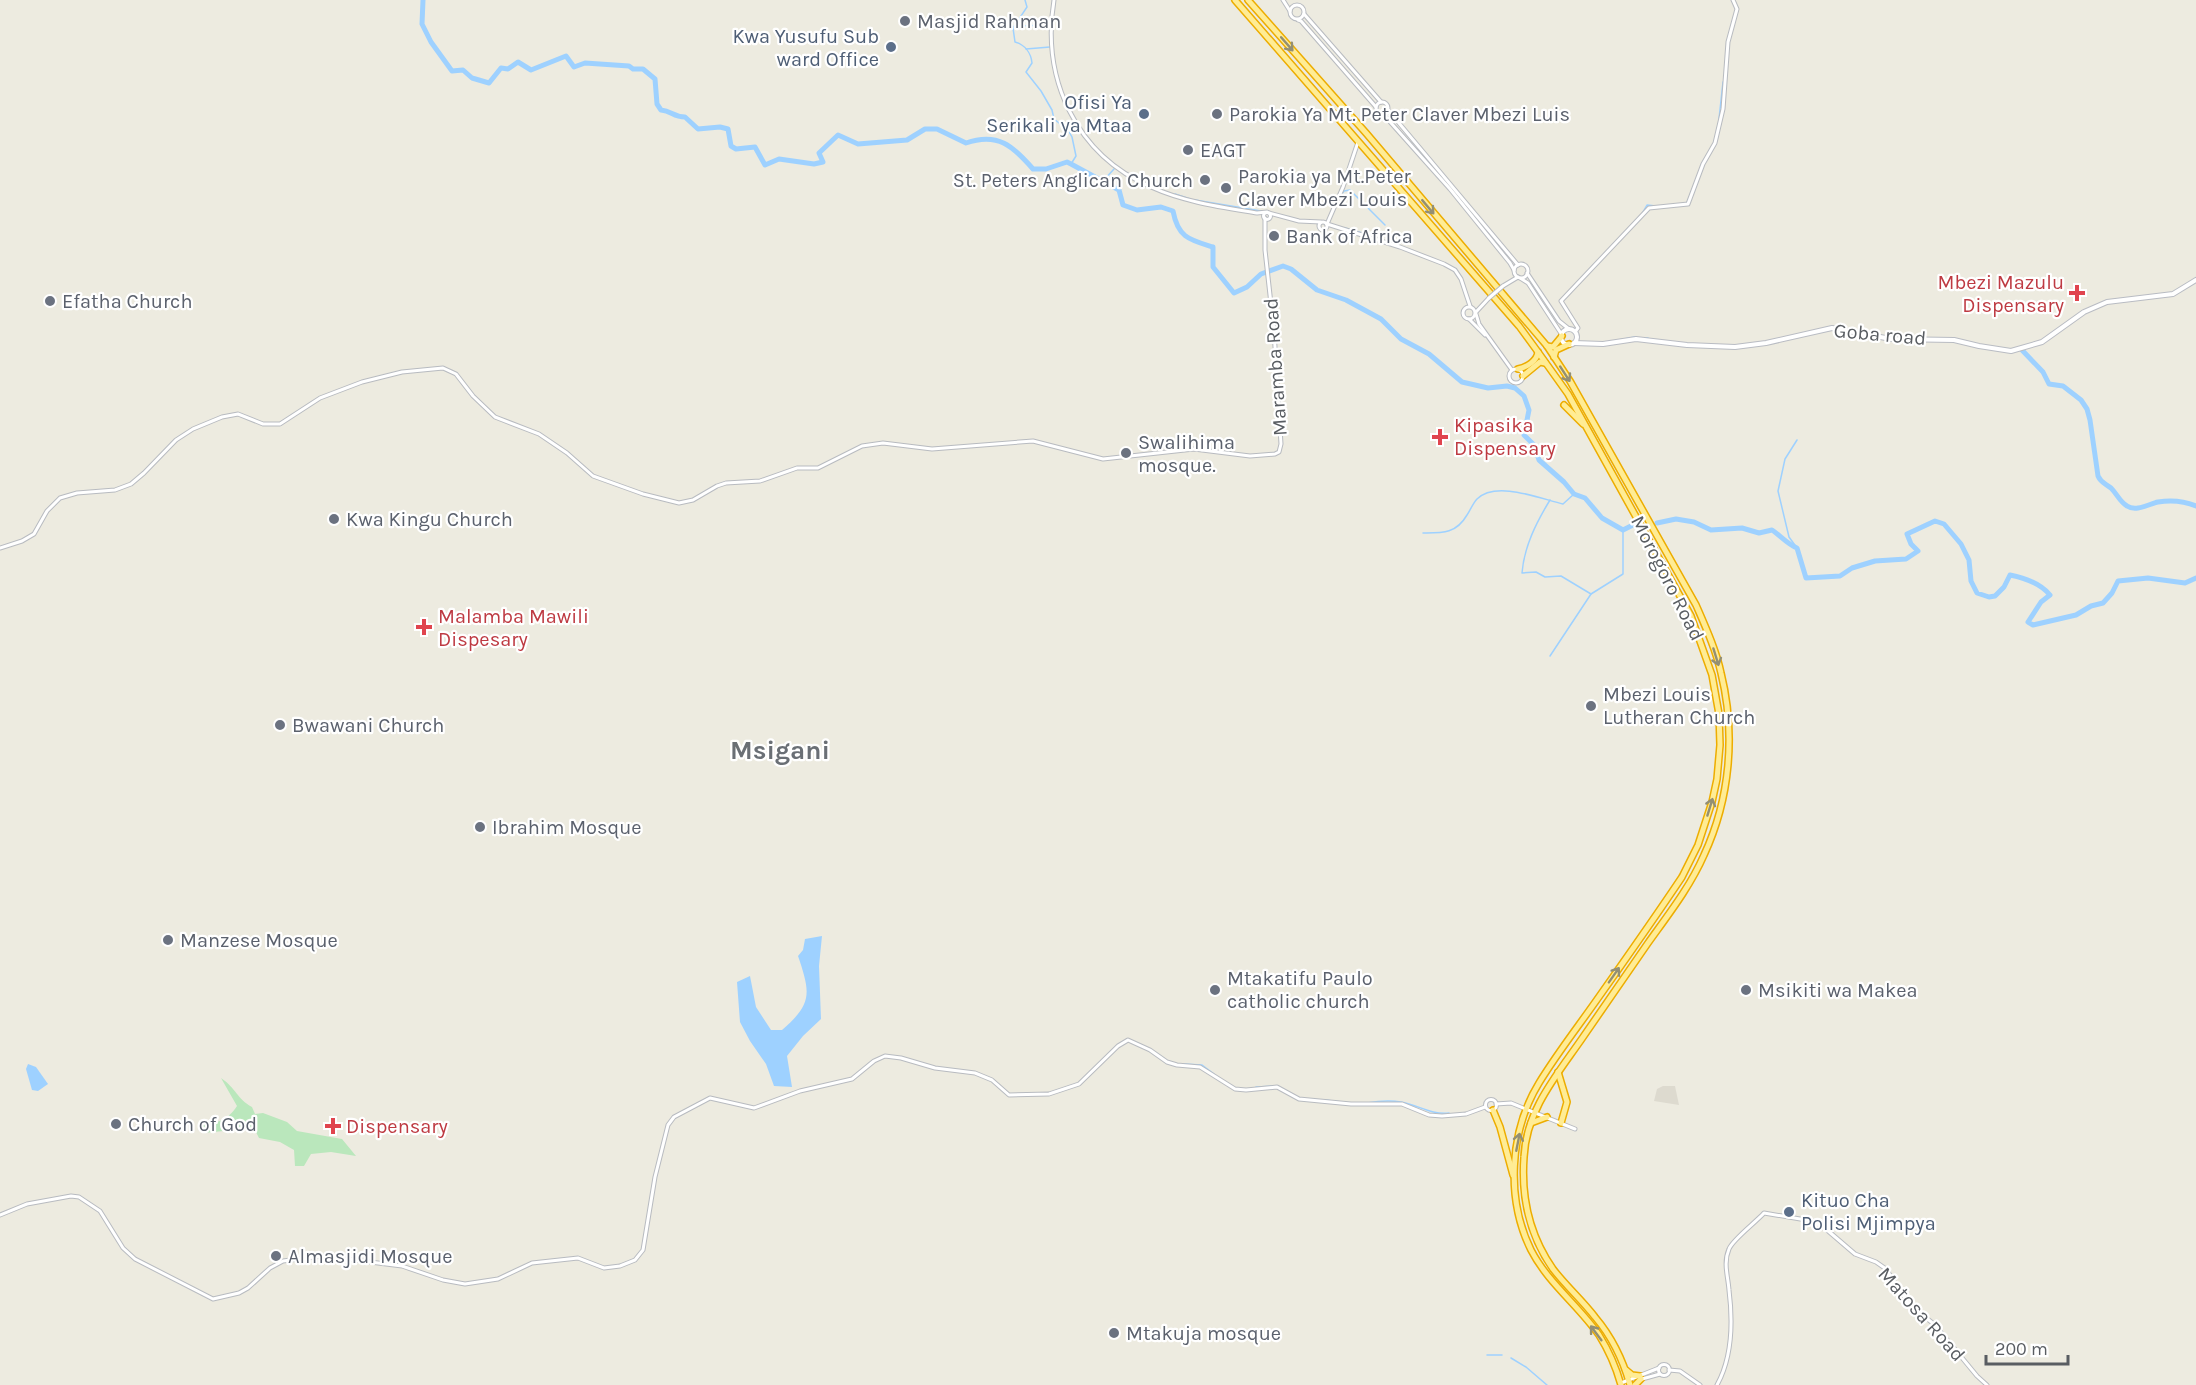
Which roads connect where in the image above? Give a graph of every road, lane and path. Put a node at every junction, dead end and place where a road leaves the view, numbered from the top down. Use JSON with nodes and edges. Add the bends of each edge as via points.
{"nodes":[{"id":1,"x":1054,"y":0,"type":"edge"},
{"id":2,"x":1235,"y":0,"type":"edge"},
{"id":3,"x":1248,"y":0,"type":"edge"},
{"id":4,"x":1283,"y":0,"type":"edge"},
{"id":5,"x":1290,"y":0,"type":"edge"},
{"id":6,"x":1733,"y":0,"type":"edge"},
{"id":7,"x":1296,"y":5,"type":"junction"},
{"id":8,"x":1290,"y":11,"type":"junction"},
{"id":9,"x":1304,"y":14,"type":"junction"},
{"id":10,"x":1298,"y":20,"type":"junction"},
{"id":11,"x":1382,"y":102,"type":"junction"},
{"id":12,"x":1376,"y":107,"type":"junction"},
{"id":13,"x":1388,"y":110,"type":"junction"},
{"id":14,"x":1383,"y":114,"type":"junction"},
{"id":15,"x":1358,"y":140,"type":"junction"},
{"id":16,"x":1329,"y":215,"type":"junction"},
{"id":17,"x":1267,"y":216,"type":"junction"},
{"id":18,"x":1322,"y":222,"type":"junction"},
{"id":19,"x":1307,"y":223,"type":"junction"},
{"id":20,"x":1327,"y":224,"type":"junction"},
{"id":21,"x":1336,"y":228,"type":"junction"},
{"id":22,"x":1322,"y":229,"type":"junction"},
{"id":23,"x":1518,"y":264,"type":"junction"},
{"id":24,"x":1514,"y":271,"type":"junction"},
{"id":25,"x":1527,"y":273,"type":"junction"},
{"id":26,"x":1519,"y":277,"type":"junction"},
{"id":27,"x":1509,"y":280,"type":"junction"},
{"id":28,"x":2196,"y":280,"type":"edge"},
{"id":29,"x":1481,"y":305,"type":"junction"},
{"id":30,"x":1471,"y":307,"type":"junction"},
{"id":31,"x":1476,"y":313,"type":"junction"},
{"id":32,"x":1469,"y":319,"type":"junction"},
{"id":33,"x":1569,"y":329,"type":"junction"},
{"id":34,"x":1575,"y":332,"type":"junction"},
{"id":35,"x":1562,"y":336,"type":"junction"},
{"id":36,"x":1488,"y":338,"type":"junction"},
{"id":37,"x":1584,"y":342,"type":"junction"},
{"id":38,"x":1571,"y":343,"type":"junction"},
{"id":39,"x":1547,"y":346,"type":"junction"},
{"id":40,"x":1538,"y":352,"type":"junction"},
{"id":41,"x":1554,"y":357,"type":"junction"},
{"id":42,"x":1547,"y":364,"type":"junction"},
{"id":43,"x":1515,"y":370,"type":"junction"},
{"id":44,"x":1523,"y":376,"type":"junction"},
{"id":45,"x":1564,"y":405,"type":"dead end"},
{"id":46,"x":1587,"y":428,"type":"junction"},
{"id":47,"x":0,"y":548,"type":"edge"},
{"id":48,"x":1558,"y":1072,"type":"junction"},
{"id":49,"x":1496,"y":1104,"type":"junction"},
{"id":50,"x":1485,"y":1107,"type":"junction"},
{"id":51,"x":1527,"y":1109,"type":"junction"},
{"id":52,"x":1493,"y":1110,"type":"junction"},
{"id":53,"x":1535,"y":1112,"type":"junction"},
{"id":54,"x":1547,"y":1117,"type":"junction"},
{"id":55,"x":1531,"y":1123,"type":"junction"},
{"id":56,"x":1561,"y":1123,"type":"junction"},
{"id":57,"x":1575,"y":1129,"type":"dead end"},
{"id":58,"x":1514,"y":1182,"type":"junction"},
{"id":59,"x":0,"y":1215,"type":"edge"},
{"id":60,"x":1659,"y":1368,"type":"junction"},
{"id":61,"x":1625,"y":1369,"type":"junction"},
{"id":62,"x":1669,"y":1370,"type":"junction"},
{"id":63,"x":1617,"y":1372,"type":"junction"},
{"id":64,"x":1660,"y":1374,"type":"junction"},
{"id":65,"x":1640,"y":1378,"type":"junction"},
{"id":66,"x":1627,"y":1384,"type":"edge"},
{"id":67,"x":1614,"y":1385,"type":"edge"},
{"id":68,"x":1700,"y":1385,"type":"edge"},
{"id":69,"x":1717,"y":1385,"type":"edge"},
{"id":70,"x":1987,"y":1385,"type":"edge"}],
"edges":[{"from":1,"to":17,"type":"street","via":[[1053,66],[1071,114],[1096,150],[1120,170],[1154,189]]},
{"from":2,"to":15,"type":"highway","name":"Morogoro Road"},
{"from":3,"to":39,"type":"highway","name":"Morogoro Road","one_way":true},
{"from":4,"to":8,"type":"street"},
{"from":5,"to":7,"type":"street"},
{"from":6,"to":34,"type":"street","via":[[1737,9],[1728,42],[1723,109],[1715,143],[1688,204],[1649,208],[1561,301],[1577,324]]},
{"from":7,"to":8,"type":"street"},
{"from":7,"to":9,"type":"street"},
{"from":8,"to":10,"type":"street"},
{"from":9,"to":10,"type":"street"},
{"from":9,"to":11,"type":"street"},
{"from":10,"to":12,"type":"street"},
{"from":11,"to":12,"type":"street"},
{"from":11,"to":13,"type":"street"},
{"from":12,"to":14,"type":"street"},
{"from":13,"to":14,"type":"street"},
{"from":13,"to":23,"type":"street"},
{"from":14,"to":24,"type":"street","via":[[1450,189]]},
{"from":15,"to":16,"type":"street"},
{"from":15,"to":40,"type":"highway","name":"Morogoro Road"},
{"from":16,"to":18,"type":"street"},
{"from":16,"to":20,"type":"street"},
{"from":17,"to":19,"type":"street"},
{"from":17,"to":47,"type":"street","name":"Maramba Road","via":[[1265,250],[1280,449],[1275,454],[1250,456],[1204,450],[1108,459],[1034,441],[932,450],[874,443],[818,468],[797,468],[760,481],[726,483],[679,503],[593,476],[547,439],[495,417],[456,374],[443,368],[362,382],[320,398],[280,424],[263,424],[238,414],[222,417],[193,429],[131,484],[60,498],[34,534]]},
{"from":18,"to":19,"type":"street"},
{"from":18,"to":20,"type":"street"},
{"from":18,"to":22,"type":"street"},
{"from":19,"to":22,"type":"street"},
{"from":20,"to":21,"type":"street"},
{"from":20,"to":22,"type":"street"},
{"from":21,"to":22,"type":"street"},
{"from":21,"to":30,"type":"street","via":[[1414,252],[1455,270]]},
{"from":23,"to":24,"type":"street"},
{"from":23,"to":25,"type":"street","via":[[1524,265]]},
{"from":24,"to":26,"type":"street"},
{"from":24,"to":27,"type":"street"},
{"from":25,"to":26,"type":"street"},
{"from":25,"to":33,"type":"street","via":[[1559,321]]},
{"from":26,"to":27,"type":"street"},
{"from":26,"to":35,"type":"street","via":[[1528,283]]},
{"from":27,"to":29,"type":"street","bridge":true},
{"from":28,"to":37,"type":"main road","name":"Goba road","via":[[2173,294],[2107,302],[2084,312],[2042,342],[2011,351],[1954,340],[1891,339],[1832,328],[1735,347],[1636,339],[1603,344]]},
{"from":29,"to":30,"type":"street"},
{"from":29,"to":31,"type":"street"},
{"from":30,"to":31,"type":"street"},
{"from":30,"to":32,"type":"street","via":[[1463,311]]},
{"from":31,"to":32,"type":"street"},
{"from":31,"to":36,"type":"street"},
{"from":32,"to":36,"type":"street"},
{"from":33,"to":34,"type":"main road"},
{"from":33,"to":35,"type":"main road"},
{"from":34,"to":37,"type":"main road"},
{"from":34,"to":38,"type":"main road"},
{"from":35,"to":38,"type":"main road","via":[[1564,342]]},
{"from":35,"to":39,"type":"highway","via":[[1553,347]]},
{"from":36,"to":43,"type":"street"},
{"from":37,"to":38,"type":"main road","name":"Goba road"},
{"from":38,"to":41,"type":"highway","via":[[1556,350]]},
{"from":39,"to":41,"type":"highway","name":"Morogoro Road"},
{"from":40,"to":42,"type":"highway","name":"Morogoro Road"},
{"from":40,"to":43,"type":"highway","via":[[1536,359]]},
{"from":41,"to":48,"type":"highway","name":"Morogoro Road","one_way":true,"via":[[1696,605],[1721,673],[1730,739],[1725,785],[1705,855]]},
{"from":42,"to":44,"type":"highway","via":[[1540,362]]},
{"from":42,"to":46,"type":"highway","name":"Morogoro Road"},
{"from":43,"to":44,"type":"street"},
{"from":43,"to":44,"type":"street","via":[[1509,375],[1512,382],[1520,382]]},
{"from":45,"to":46,"type":"highway"},
{"from":51,"to":46,"type":"highway","name":"Morogoro Road","one_way":true,"via":[[1538,1084],[1682,878],[1702,834],[1718,768],[1719,714],[1713,675],[1703,646],[1672,581]]},
{"from":48,"to":53,"type":"highway","name":"Morogoro Road"},
{"from":48,"to":56,"type":"highway","via":[[1567,1102]]},
{"from":49,"to":50,"type":"street","via":[[1488,1100]]},
{"from":49,"to":51,"type":"street","via":[[1511,1103]]},
{"from":49,"to":52,"type":"street"},
{"from":50,"to":52,"type":"street"},
{"from":50,"to":59,"type":"street","via":[[1442,1116],[1402,1104],[1299,1099],[1277,1087],[1235,1089],[1200,1067],[1167,1062],[1128,1040],[1079,1084],[1049,1094],[1009,1095],[979,1074],[885,1056],[852,1079],[800,1091],[761,1106],[710,1098],[674,1117],[665,1133],[643,1250],[635,1260],[604,1268],[578,1258],[532,1263],[492,1281],[465,1284],[402,1266],[322,1256],[283,1262],[239,1293],[213,1299],[135,1259],[123,1248],[100,1211],[80,1197],[27,1204]]},
{"from":51,"to":53,"type":"street"},
{"from":58,"to":51,"type":"highway","name":"Morogoro Road","one_way":true,"via":[[1516,1149]]},
{"from":52,"to":58,"type":"highway"},
{"from":53,"to":54,"type":"street"},
{"from":53,"to":55,"type":"highway","name":"Morogoro Road"},
{"from":54,"to":55,"type":"highway"},
{"from":54,"to":56,"type":"street"},
{"from":55,"to":61,"type":"highway","name":"Morogoro Road","via":[[1524,1156],[1524,1193],[1533,1230],[1553,1269],[1609,1335]]},
{"from":56,"to":57,"type":"street"},
{"from":63,"to":58,"type":"highway","name":"Morogoro Road","one_way":true,"via":[[1598,1334],[1552,1282],[1531,1249],[1517,1209]]},
{"from":60,"to":62,"type":"street","via":[[1665,1364]]},
{"from":60,"to":64,"type":"street"},
{"from":60,"to":65,"type":"street"},
{"from":61,"to":65,"type":"highway"},
{"from":61,"to":66,"type":"highway","name":"Morogoro Road"},
{"from":62,"to":64,"type":"street","via":[[1666,1375]]},
{"from":62,"to":68,"type":"street","via":[[1680,1371]]},
{"from":63,"to":66,"type":"highway","name":"Morogoro Road"},
{"from":63,"to":67,"type":"highway"},
{"from":64,"to":65,"type":"street"},
{"from":65,"to":66,"type":"highway"},
{"from":69,"to":70,"type":"street","name":"Matosa Road","via":[[1732,1331],[1726,1269],[1729,1249],[1764,1213],[1812,1221],[1855,1254],[1886,1269],[1909,1304],[1935,1325]]}]}
